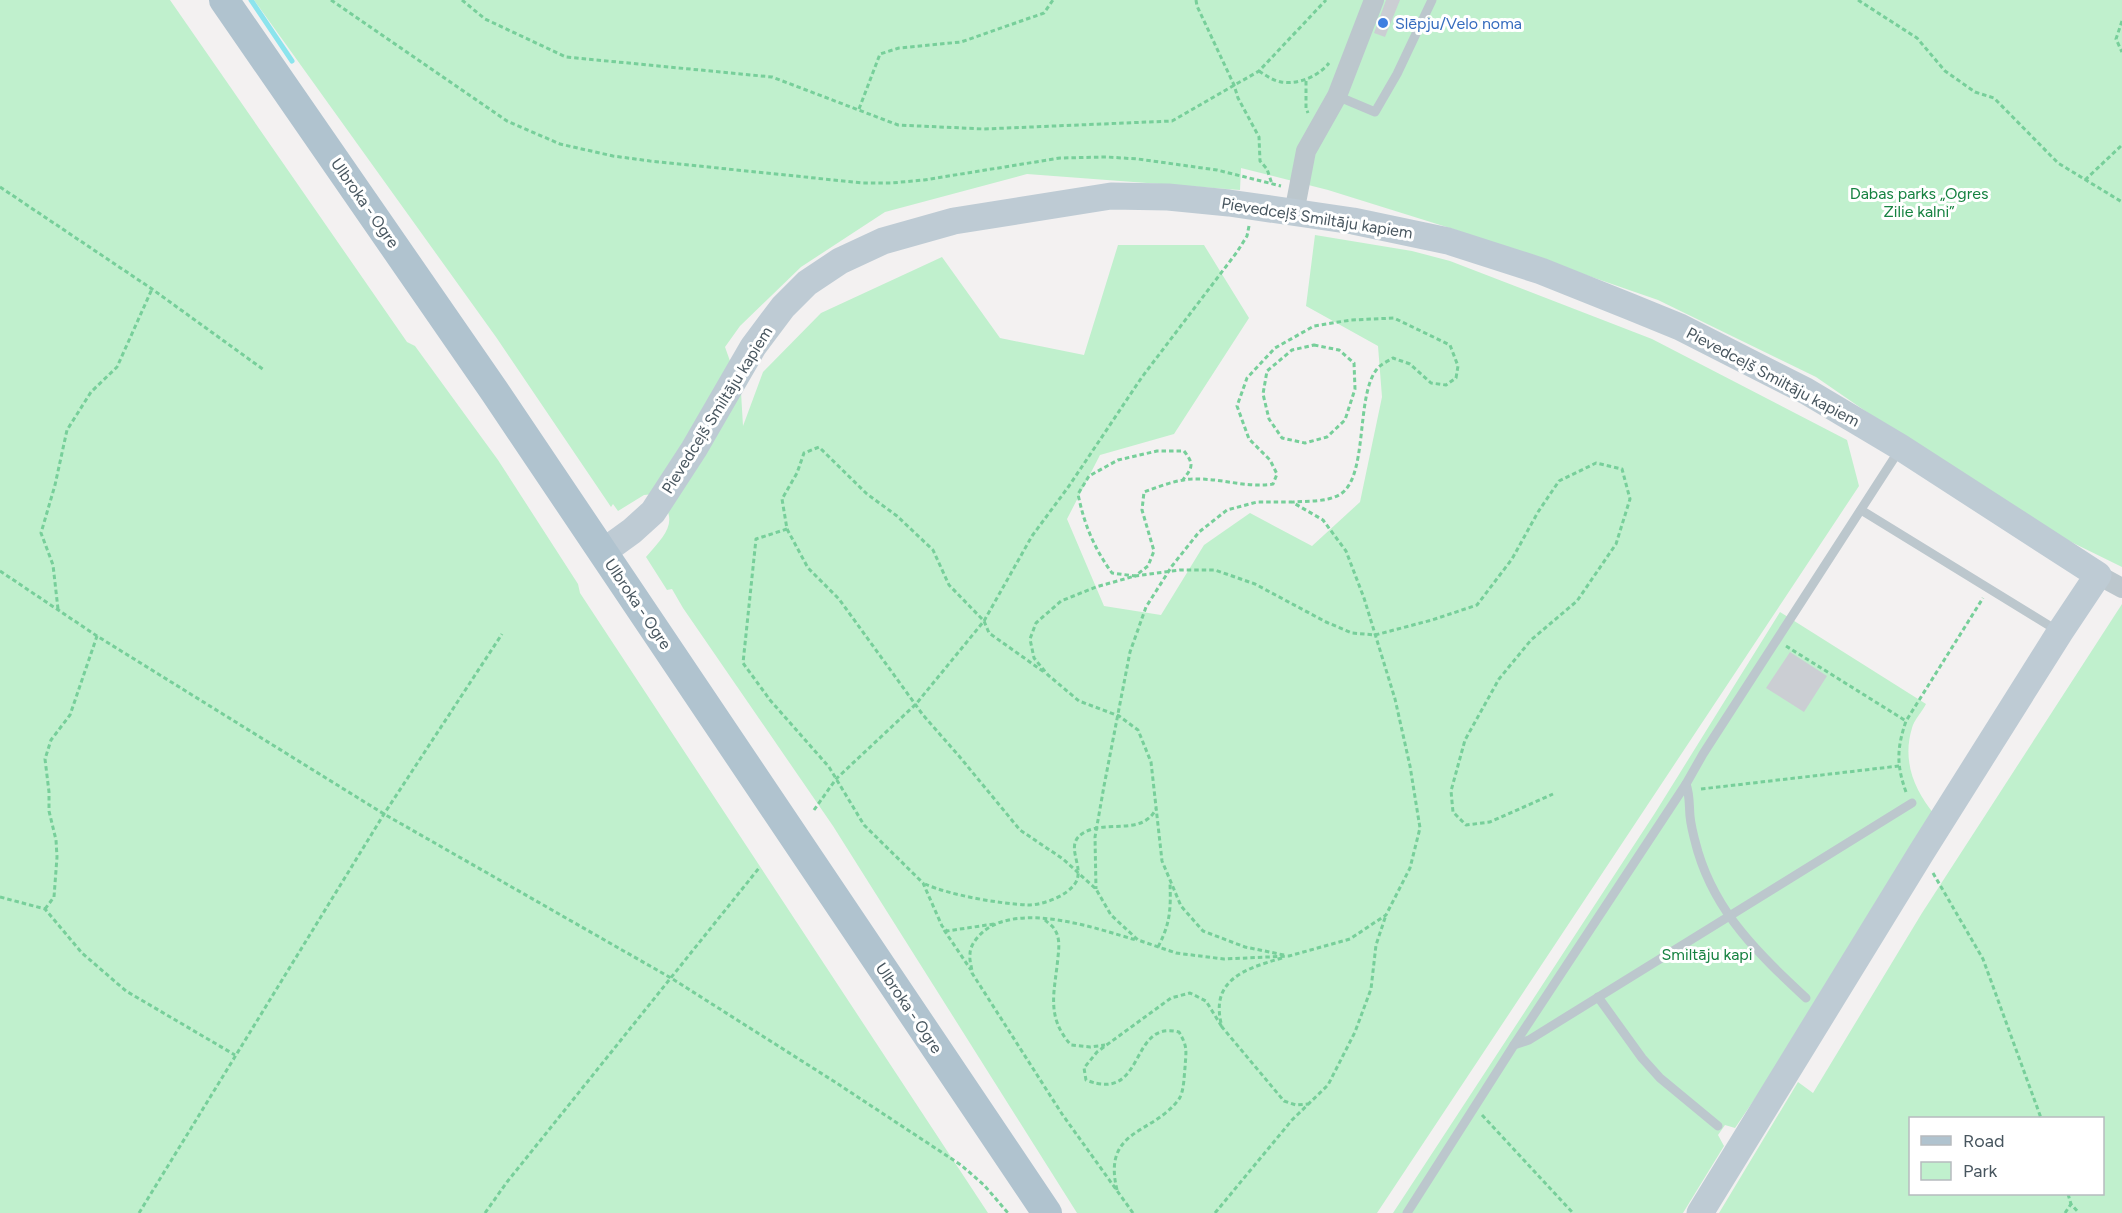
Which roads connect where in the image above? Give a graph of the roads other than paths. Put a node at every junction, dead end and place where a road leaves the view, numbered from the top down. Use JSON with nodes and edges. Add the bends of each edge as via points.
{"nodes":[{"id":1,"x":224,"y":0,"type":"edge"},
{"id":2,"x":1374,"y":0,"type":"edge"},
{"id":3,"x":1432,"y":0,"type":"edge"},
{"id":4,"x":1336,"y":96,"type":"junction"},
{"id":5,"x":1297,"y":201,"type":"junction"},
{"id":6,"x":1900,"y":447,"type":"junction"},
{"id":7,"x":1861,"y":510,"type":"junction"},
{"id":8,"x":603,"y":552,"type":"junction"},
{"id":9,"x":2098,"y":575,"type":"junction"},
{"id":10,"x":2122,"y":588,"type":"edge"},
{"id":11,"x":2060,"y":632,"type":"junction"},
{"id":12,"x":1688,"y":788,"type":"junction"},
{"id":13,"x":1912,"y":803,"type":"road end"},
{"id":14,"x":1730,"y":916,"type":"junction"},
{"id":15,"x":1598,"y":997,"type":"junction"},
{"id":16,"x":1806,"y":998,"type":"dead end"},
{"id":17,"x":1514,"y":1045,"type":"junction"},
{"id":18,"x":1718,"y":1126,"type":"dead end"},
{"id":19,"x":1047,"y":1213,"type":"edge"},
{"id":20,"x":1407,"y":1213,"type":"edge"},
{"id":21,"x":1700,"y":1213,"type":"edge"}],
"edges":[{"from":1,"to":8,"type":"main road","name":"Ulbroka - Ogre"},
{"from":2,"to":4,"type":"street"},
{"from":3,"to":4,"type":"lane","via":[[1375,112]]},
{"from":4,"to":5,"type":"street","via":[[1306,151]]},
{"from":5,"to":6,"type":"street","name":"Pievedceļš Smiltāju kapiem","via":[[1353,221],[1448,241],[1541,271],[1690,332],[1806,391]]},
{"from":5,"to":8,"type":"street","name":"Pievedceļš Smiltāju kapiem","via":[[1252,206],[1168,197],[1101,198],[954,221],[883,241],[840,261],[807,283],[783,307],[753,348],[652,512]]},
{"from":6,"to":7,"type":"lane"},
{"from":6,"to":9,"type":"street","name":"Pievedceļš Smiltāju kapiem"},
{"from":7,"to":11,"type":"lane"},
{"from":7,"to":12,"type":"lane","via":[[1703,754]]},
{"from":8,"to":19,"type":"main road","name":"Ulbroka - Ogre"},
{"from":9,"to":10,"type":"street"},
{"from":9,"to":11,"type":"street"},
{"from":11,"to":21,"type":"street"},
{"from":12,"to":14,"type":"lane","via":[[1698,852],[1711,885]]},
{"from":12,"to":17,"type":"lane"},
{"from":13,"to":14,"type":"lane"},
{"from":14,"to":15,"type":"lane"},
{"from":14,"to":16,"type":"lane","via":[[1745,938]]},
{"from":15,"to":17,"type":"lane","via":[[1529,1040]]},
{"from":15,"to":18,"type":"lane","via":[[1660,1078]]},
{"from":17,"to":20,"type":"lane"}]}
